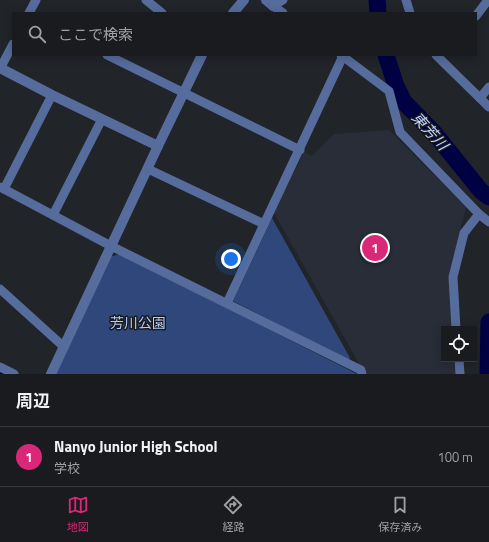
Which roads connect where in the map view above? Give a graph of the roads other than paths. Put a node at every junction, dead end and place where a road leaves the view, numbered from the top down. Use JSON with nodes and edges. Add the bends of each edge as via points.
{"nodes":[{"id":1,"x":36,"y":0,"type":"edge"},
{"id":2,"x":146,"y":0,"type":"edge"},
{"id":3,"x":244,"y":0,"type":"edge"},
{"id":4,"x":283,"y":0,"type":"edge"},
{"id":5,"x":414,"y":0,"type":"edge"},
{"id":6,"x":488,"y":0,"type":"edge"},
{"id":7,"x":270,"y":3,"type":"edge"},
{"id":8,"x":408,"y":7,"type":"edge"},
{"id":9,"x":30,"y":12,"type":"edge"},
{"id":10,"x":161,"y":12,"type":"edge"},
{"id":11,"x":234,"y":12,"type":"edge"},
{"id":12,"x":282,"y":12,"type":"edge"},
{"id":13,"x":477,"y":15,"type":"edge"},
{"id":14,"x":12,"y":46,"type":"edge"},
{"id":15,"x":109,"y":56,"type":"edge"},
{"id":16,"x":202,"y":56,"type":"edge"},
{"id":17,"x":342,"y":56,"type":"edge"},
{"id":18,"x":441,"y":57,"type":"edge"},
{"id":19,"x":0,"y":68,"type":"edge"},
{"id":20,"x":489,"y":87,"type":"edge"},
{"id":21,"x":185,"y":92,"type":"junction"},
{"id":22,"x":52,"y":95,"type":"junction"},
{"id":23,"x":480,"y":98,"type":"junction"},
{"id":24,"x":489,"y":107,"type":"edge"},
{"id":25,"x":102,"y":119,"type":"junction"},
{"id":26,"x":158,"y":146,"type":"junction"},
{"id":27,"x":300,"y":150,"type":"junction"},
{"id":28,"x":148,"y":169,"type":"junction"},
{"id":29,"x":2,"y":188,"type":"edge"},
{"id":30,"x":479,"y":214,"type":"junction"},
{"id":31,"x":53,"y":215,"type":"junction"},
{"id":32,"x":489,"y":222,"type":"edge"},
{"id":33,"x":264,"y":224,"type":"junction"},
{"id":34,"x":111,"y":246,"type":"junction"},
{"id":35,"x":0,"y":289,"type":"edge"},
{"id":36,"x":227,"y":303,"type":"junction"},
{"id":37,"x":456,"y":326,"type":"edge"},
{"id":38,"x":64,"y":347,"type":"junction"},
{"id":39,"x":459,"y":362,"type":"edge"},
{"id":40,"x":0,"y":367,"type":"edge"},
{"id":41,"x":14,"y":374,"type":"edge"},
{"id":42,"x":51,"y":374,"type":"edge"},
{"id":43,"x":362,"y":374,"type":"edge"},
{"id":44,"x":460,"y":374,"type":"edge"}],
"edges":[{"from":1,"to":9,"type":"street"},
{"from":2,"to":10,"type":"street"},
{"from":3,"to":11,"type":"street"},
{"from":4,"to":7,"type":"street"},
{"from":5,"to":8,"type":"street"},
{"from":6,"to":13,"type":"street"},
{"from":7,"to":12,"type":"street"},
{"from":14,"to":19,"type":"street"},
{"from":15,"to":21,"type":"street"},
{"from":16,"to":21,"type":"street"},
{"from":17,"to":27,"type":"street"},
{"from":17,"to":30,"type":"street","via":[[389,91],[400,132]]},
{"from":18,"to":23,"type":"street"},
{"from":19,"to":22,"type":"street"},
{"from":20,"to":23,"type":"street"},
{"from":21,"to":26,"type":"street"},
{"from":21,"to":27,"type":"street"},
{"from":22,"to":25,"type":"street"},
{"from":22,"to":29,"type":"street"},
{"from":23,"to":24,"type":"street"},
{"from":25,"to":26,"type":"street"},
{"from":25,"to":31,"type":"street"},
{"from":26,"to":28,"type":"street"},
{"from":27,"to":33,"type":"street"},
{"from":28,"to":33,"type":"street"},
{"from":28,"to":34,"type":"street"},
{"from":29,"to":31,"type":"street"},
{"from":30,"to":32,"type":"street"},
{"from":30,"to":37,"type":"street","via":[[464,233],[452,277]]},
{"from":31,"to":34,"type":"street"},
{"from":33,"to":36,"type":"street"},
{"from":34,"to":36,"type":"street"},
{"from":34,"to":38,"type":"street"},
{"from":35,"to":38,"type":"street"},
{"from":36,"to":43,"type":"street","via":[[361,370]]},
{"from":38,"to":42,"type":"street"},
{"from":39,"to":44,"type":"street"},
{"from":40,"to":41,"type":"street"}]}
